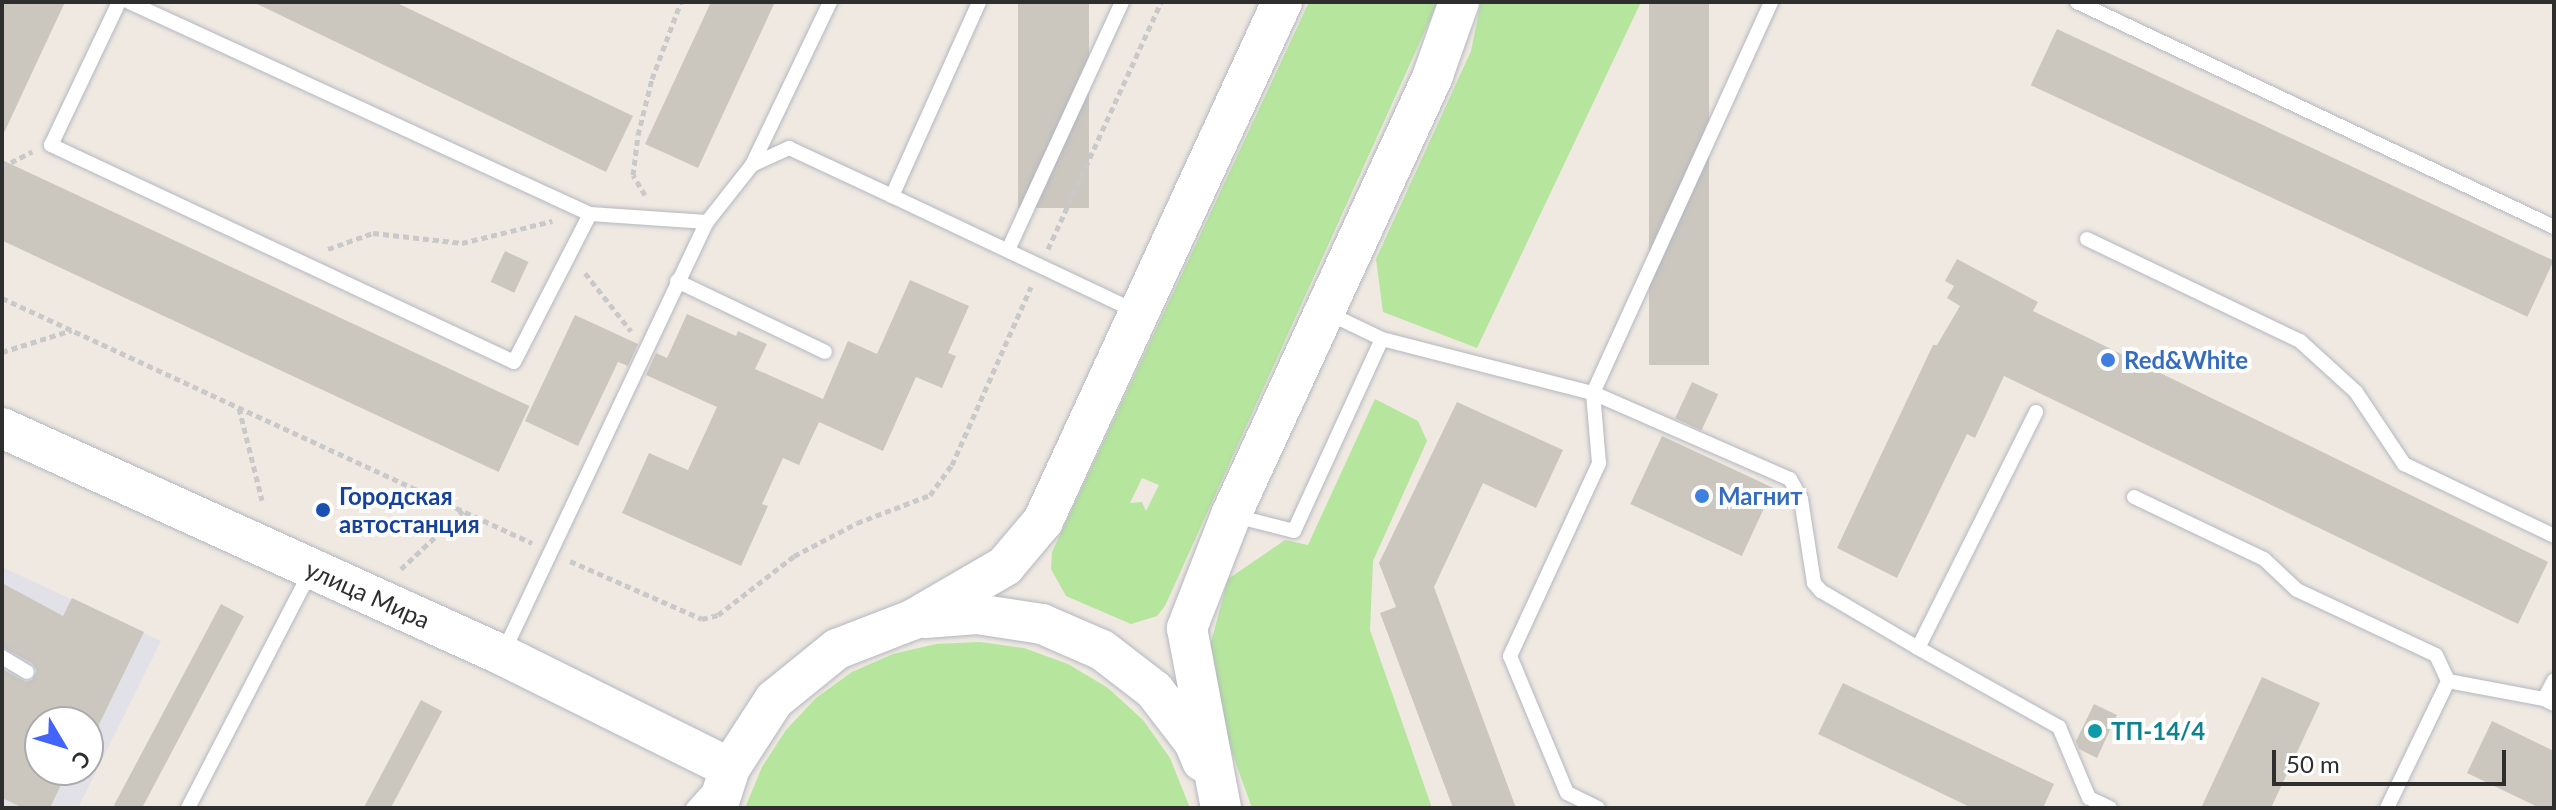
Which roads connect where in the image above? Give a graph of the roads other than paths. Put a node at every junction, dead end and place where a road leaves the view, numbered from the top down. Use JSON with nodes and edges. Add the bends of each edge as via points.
{"nodes":[{"id":1,"x":119,"y":2,"type":"edge"},
{"id":2,"x":129,"y":2,"type":"edge"},
{"id":3,"x":830,"y":2,"type":"edge"},
{"id":4,"x":979,"y":2,"type":"edge"},
{"id":5,"x":1122,"y":2,"type":"edge"},
{"id":6,"x":1282,"y":2,"type":"edge"},
{"id":7,"x":1459,"y":2,"type":"edge"},
{"id":8,"x":1771,"y":2,"type":"edge"},
{"id":9,"x":2077,"y":2,"type":"edge"},
{"id":10,"x":752,"y":165,"type":"junction"},
{"id":11,"x":892,"y":196,"type":"junction"},
{"id":12,"x":590,"y":214,"type":"junction"},
{"id":13,"x":707,"y":222,"type":"junction"},
{"id":14,"x":2554,"y":227,"type":"edge"},
{"id":15,"x":2087,"y":239,"type":"dead end"},
{"id":16,"x":1008,"y":250,"type":"junction"},
{"id":17,"x":677,"y":281,"type":"junction"},
{"id":18,"x":1137,"y":312,"type":"junction"},
{"id":19,"x":1326,"y":312,"type":"junction"},
{"id":20,"x":1382,"y":339,"type":"junction"},
{"id":21,"x":825,"y":352,"type":"dead end"},
{"id":22,"x":1593,"y":393,"type":"junction"},
{"id":23,"x":2036,"y":412,"type":"dead end"},
{"id":24,"x":2,"y":428,"type":"edge"},
{"id":25,"x":2134,"y":497,"type":"dead end"},
{"id":26,"x":1231,"y":515,"type":"junction"},
{"id":27,"x":2554,"y":536,"type":"edge"},
{"id":28,"x":312,"y":569,"type":"junction"},
{"id":29,"x":912,"y":620,"type":"junction"},
{"id":30,"x":1918,"y":648,"type":"junction"},
{"id":31,"x":502,"y":655,"type":"junction"},
{"id":32,"x":2,"y":657,"type":"edge"},
{"id":33,"x":27,"y":672,"type":"dead end"},
{"id":34,"x":2554,"y":680,"type":"edge"},
{"id":35,"x":2448,"y":681,"type":"junction"},
{"id":36,"x":2549,"y":702,"type":"edge"},
{"id":37,"x":730,"y":768,"type":"junction"},
{"id":38,"x":1220,"y":805,"type":"edge"},
{"id":39,"x":188,"y":808,"type":"edge"},
{"id":40,"x":693,"y":808,"type":"edge"},
{"id":41,"x":717,"y":808,"type":"edge"},
{"id":42,"x":1598,"y":808,"type":"edge"},
{"id":43,"x":2110,"y":808,"type":"edge"},
{"id":44,"x":2387,"y":808,"type":"edge"}],
"edges":[{"from":1,"to":12,"type":"lane","via":[[51,145],[514,362]]},
{"from":2,"to":12,"type":"lane"},
{"from":3,"to":10,"type":"lane"},
{"from":4,"to":11,"type":"lane"},
{"from":5,"to":16,"type":"lane"},
{"from":6,"to":18,"type":"main road"},
{"from":7,"to":19,"type":"main road","via":[[1433,75]]},
{"from":8,"to":22,"type":"lane"},
{"from":9,"to":14,"type":"lane"},
{"from":10,"to":11,"type":"lane","via":[[789,148]]},
{"from":10,"to":13,"type":"lane"},
{"from":11,"to":16,"type":"lane"},
{"from":12,"to":13,"type":"lane"},
{"from":13,"to":17,"type":"lane"},
{"from":15,"to":27,"type":"lane","via":[[2300,341],[2356,392],[2404,464]]},
{"from":16,"to":18,"type":"lane"},
{"from":17,"to":21,"type":"lane"},
{"from":17,"to":31,"type":"lane"},
{"from":18,"to":29,"type":"main road","via":[[1043,521],[1005,566]]},
{"from":19,"to":20,"type":"lane"},
{"from":19,"to":26,"type":"main road"},
{"from":20,"to":22,"type":"lane"},
{"from":20,"to":26,"type":"lane","via":[[1294,531]]},
{"from":22,"to":30,"type":"lane","via":[[1790,479],[1801,499],[1814,583]]},
{"from":22,"to":42,"type":"lane","via":[[1599,463],[1510,656],[1567,793]]},
{"from":23,"to":30,"type":"lane"},
{"from":24,"to":28,"type":"main road","name":"улица Мира"},
{"from":25,"to":35,"type":"lane","via":[[2264,559],[2297,590],[2436,655]]},
{"from":26,"to":38,"type":"main road","via":[[1187,628]]},
{"from":28,"to":31,"type":"main road","name":"улица Мира"},
{"from":28,"to":39,"type":"lane"},
{"from":29,"to":37,"type":"main road","via":[[837,649],[774,700]]},
{"from":29,"to":38,"type":"main road","via":[[977,614],[1042,624],[1102,650],[1154,690],[1170,710],[1194,742]]},
{"from":30,"to":43,"type":"lane","via":[[2059,727],[2089,798]]},
{"from":31,"to":37,"type":"main road","name":"улица Мира"},
{"from":32,"to":33,"type":"lane"},
{"from":34,"to":36,"type":"lane"},
{"from":35,"to":36,"type":"lane"},
{"from":35,"to":44,"type":"lane"},
{"from":37,"to":40,"type":"lane"},
{"from":37,"to":41,"type":"main road"}]}
